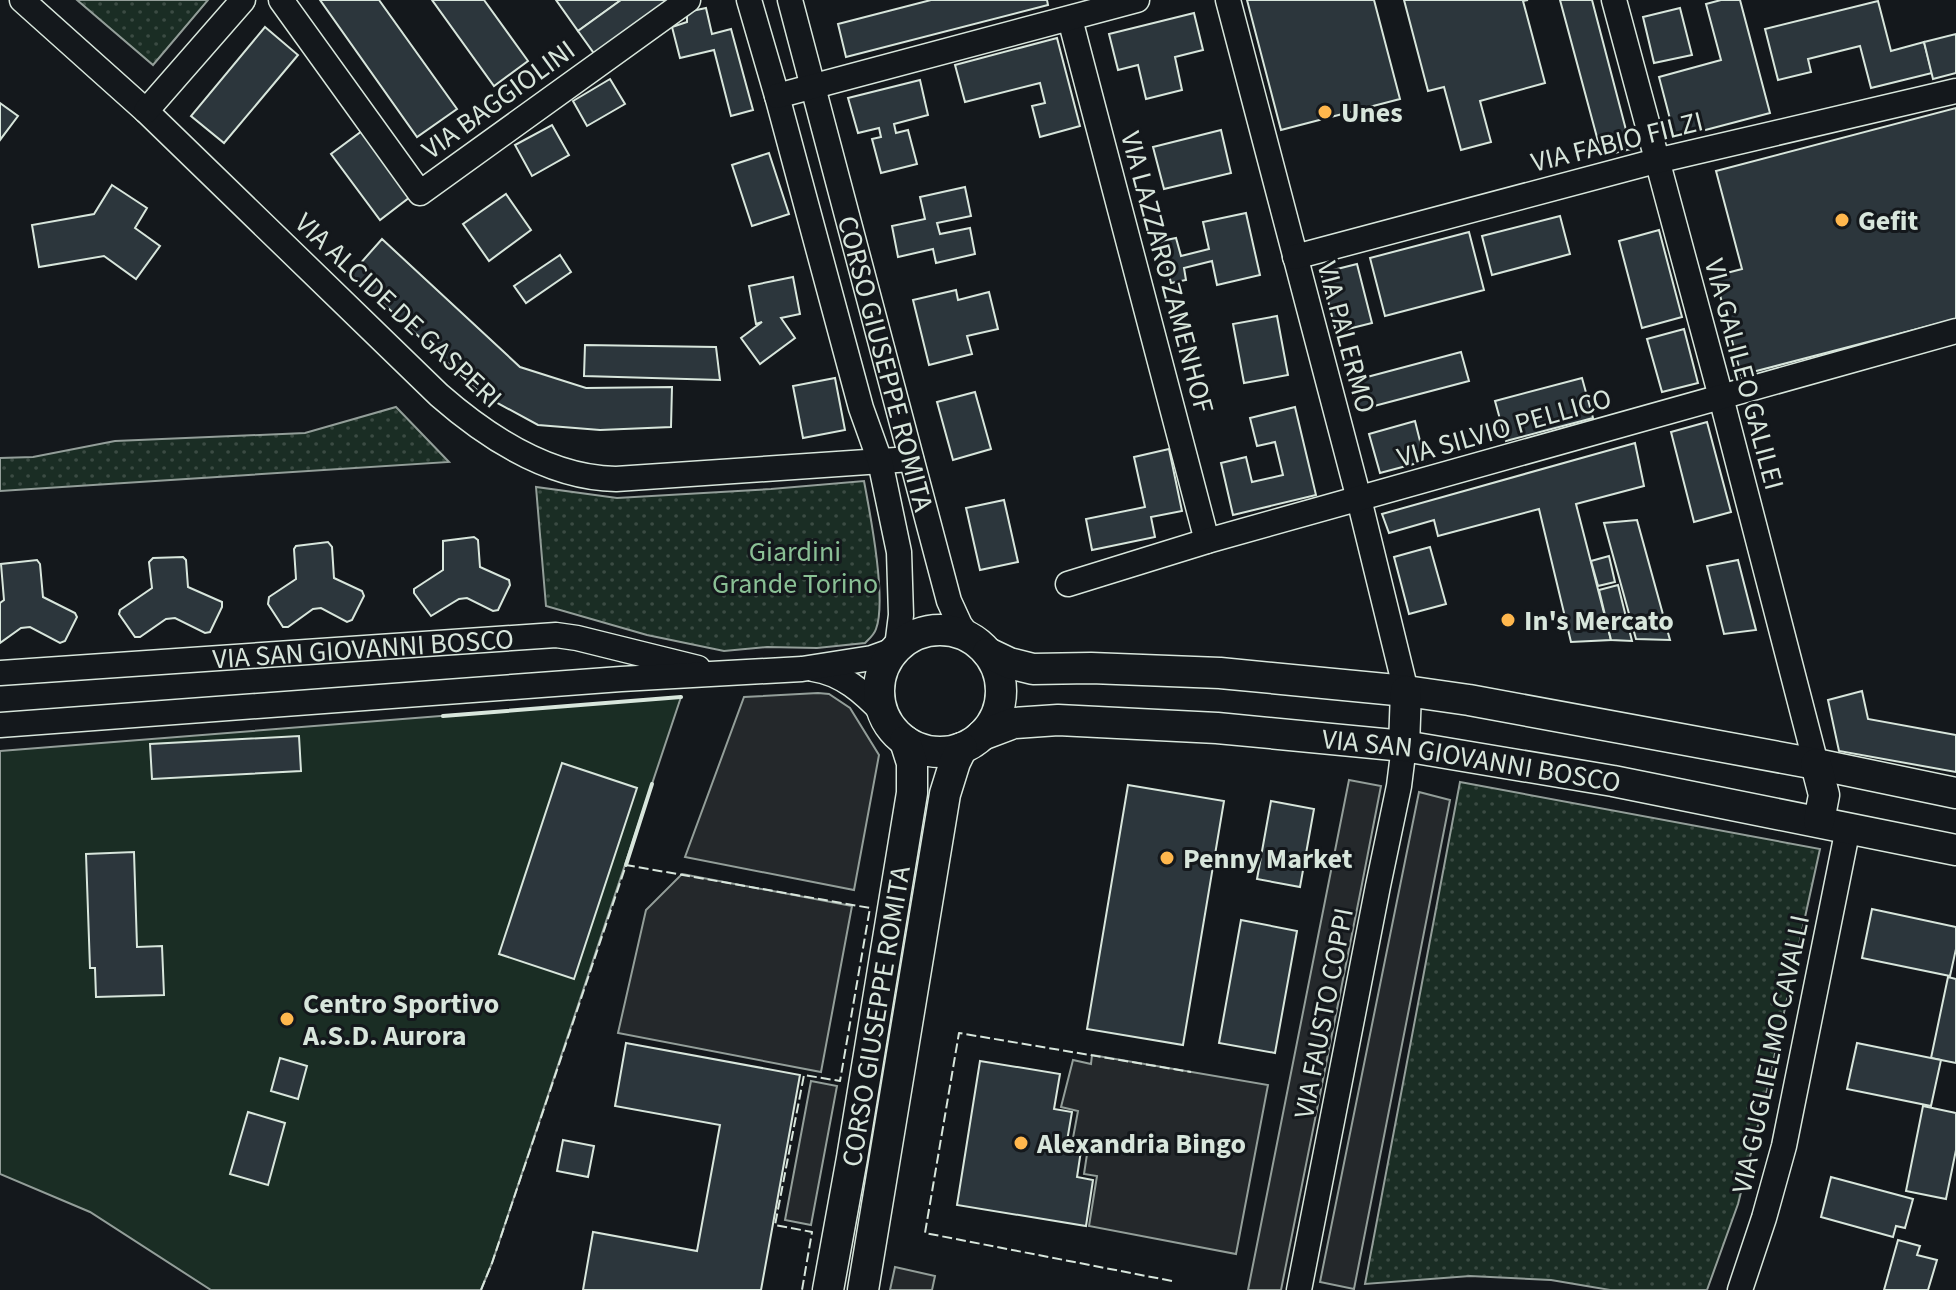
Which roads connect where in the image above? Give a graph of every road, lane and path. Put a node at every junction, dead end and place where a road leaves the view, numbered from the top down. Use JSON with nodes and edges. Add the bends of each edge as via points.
{"nodes":[{"id":1,"x":22,"y":0,"type":"edge"},
{"id":2,"x":243,"y":0,"type":"edge"},
{"id":3,"x":281,"y":0,"type":"edge"},
{"id":4,"x":688,"y":0,"type":"edge"},
{"id":5,"x":749,"y":0,"type":"edge"},
{"id":6,"x":790,"y":0,"type":"edge"},
{"id":7,"x":1137,"y":0,"type":"edge"},
{"id":8,"x":1228,"y":0,"type":"edge"},
{"id":9,"x":1614,"y":0,"type":"edge"},
{"id":10,"x":1070,"y":19,"type":"junction"},
{"id":11,"x":813,"y":86,"type":"junction"},
{"id":12,"x":1956,"y":91,"type":"edge"},
{"id":13,"x":777,"y":96,"type":"junction"},
{"id":14,"x":146,"y":111,"type":"junction"},
{"id":15,"x":1656,"y":161,"type":"junction"},
{"id":16,"x":1295,"y":257,"type":"junction"},
{"id":17,"x":1956,"y":331,"type":"edge"},
{"id":18,"x":1721,"y":397,"type":"junction"},
{"id":19,"x":911,"y":459,"type":"junction"},
{"id":20,"x":880,"y":461,"type":"junction"},
{"id":21,"x":1359,"y":499,"type":"junction"},
{"id":22,"x":1207,"y":541,"type":"junction"},
{"id":23,"x":1068,"y":584,"type":"dead end"},
{"id":24,"x":978,"y":645,"type":"junction"},
{"id":25,"x":896,"y":649,"type":"junction"},
{"id":26,"x":802,"y":669,"type":"junction"},
{"id":27,"x":0,"y":673,"type":"edge"},
{"id":28,"x":724,"y":674,"type":"junction"},
{"id":29,"x":1406,"y":691,"type":"junction"},
{"id":30,"x":883,"y":713,"type":"junction"},
{"id":31,"x":0,"y":725,"type":"edge"},
{"id":32,"x":905,"y":741,"type":"junction"},
{"id":33,"x":972,"y":742,"type":"junction"},
{"id":34,"x":1404,"y":746,"type":"junction"},
{"id":35,"x":1816,"y":764,"type":"junction"},
{"id":36,"x":1956,"y":793,"type":"edge"},
{"id":37,"x":1833,"y":825,"type":"junction"},
{"id":38,"x":1956,"y":850,"type":"edge"},
{"id":39,"x":828,"y":1290,"type":"edge"},
{"id":40,"x":863,"y":1290,"type":"edge"},
{"id":41,"x":1299,"y":1290,"type":"edge"},
{"id":42,"x":1740,"y":1290,"type":"edge"}],
"edges":[{"from":1,"to":14,"type":"street","name":"VIA ALCIDE DE GASPERI"},
{"from":2,"to":14,"type":"street"},
{"from":3,"to":4,"type":"street","name":"VIA BAGGIOLINI","via":[[420,193]]},
{"from":5,"to":13,"type":"street","name":"CORSO GIUSEPPE ROMITA"},
{"from":6,"to":11,"type":"street","name":"CORSO GIUSEPPE ROMITA"},
{"from":7,"to":10,"type":"street"},
{"from":8,"to":16,"type":"street","name":"VIA PALERMO"},
{"from":9,"to":15,"type":"street","name":"VIA GALILEO GALILEI"},
{"from":10,"to":11,"type":"street"},
{"from":10,"to":22,"type":"street","name":"VIA LAZZARO ZAMENHOF"},
{"from":11,"to":13,"type":"street"},
{"from":11,"to":19,"type":"street","name":"CORSO GIUSEPPE ROMITA"},
{"from":12,"to":15,"type":"street","name":"VIA FABIO FILZI"},
{"from":13,"to":20,"type":"street","name":"CORSO GIUSEPPE ROMITA"},
{"from":14,"to":20,"type":"street","name":"VIA ALCIDE DE GASPERI","via":[[439,395],[481,429],[524,453],[598,479]]},
{"from":15,"to":16,"type":"street","name":"VIA FABIO FILZI"},
{"from":15,"to":18,"type":"street","name":"VIA GALILEO GALILEI"},
{"from":16,"to":21,"type":"street","name":"VIA PALERMO"},
{"from":17,"to":18,"type":"street","name":"VIA SILVIO PELLICO"},
{"from":18,"to":21,"type":"street","name":"VIA SILVIO PELLICO"},
{"from":18,"to":35,"type":"street","name":"VIA GALILEO GALILEI"},
{"from":19,"to":20,"type":"street","name":"VIA ALCIDE DE GASPERI"},
{"from":19,"to":24,"type":"street","name":"CORSO GIUSEPPE ROMITA","via":[[949,601],[960,625]]},
{"from":20,"to":25,"type":"street","name":"CORSO GIUSEPPE ROMITA","via":[[900,564]]},
{"from":21,"to":22,"type":"street","name":"VIA SILVIO PELLICO"},
{"from":21,"to":29,"type":"street","name":"VIA PALERMO"},
{"from":22,"to":23,"type":"street","name":"VIA SILVIO PELLICO"},
{"from":24,"to":25,"type":"main road","via":[[951,631],[934,630]]},
{"from":24,"to":29,"type":"main road","name":"VIA SAN GIOVANNI BOSCO","via":[[1009,663],[1033,669],[1220,673]]},
{"from":24,"to":33,"type":"main road","via":[[999,675],[1000,700],[994,719]]},
{"from":25,"to":26,"type":"street"},
{"from":25,"to":30,"type":"main road","via":[[880,678]]},
{"from":26,"to":28,"type":"street","name":"VIA SAN GIOVANNI BOSCO"},
{"from":26,"to":30,"type":"street","via":[[839,677]]},
{"from":27,"to":28,"type":"street","name":"VIA SAN GIOVANNI BOSCO","via":[[556,635]]},
{"from":28,"to":31,"type":"street","name":"VIA SAN GIOVANNI BOSCO"},
{"from":29,"to":34,"type":"main road"},
{"from":29,"to":35,"type":"main road","name":"VIA SAN GIOVANNI BOSCO"},
{"from":30,"to":32,"type":"main road"},
{"from":32,"to":33,"type":"main road","via":[[932,752]]},
{"from":32,"to":39,"type":"main road","name":"CORSO GIUSEPPE ROMITA","via":[[912,763],[912,793]]},
{"from":33,"to":34,"type":"main road","name":"VIA SAN GIOVANNI BOSCO","via":[[1014,723],[1058,720]]},
{"from":33,"to":40,"type":"main road","name":"CORSO GIUSEPPE ROMITA","via":[[955,762],[945,794]]},
{"from":34,"to":37,"type":"main road","name":"VIA SAN GIOVANNI BOSCO"},
{"from":34,"to":41,"type":"street","name":"VIA FAUSTO COPPI"},
{"from":35,"to":36,"type":"main road","name":"VIA SAN GIOVANNI BOSCO"},
{"from":35,"to":37,"type":"main road"},
{"from":37,"to":38,"type":"main road","name":"VIA SAN GIOVANNI BOSCO"},
{"from":37,"to":42,"type":"street","name":"VIA GUGLIELMO CAVALLI","via":[[1784,1146]]}]}
